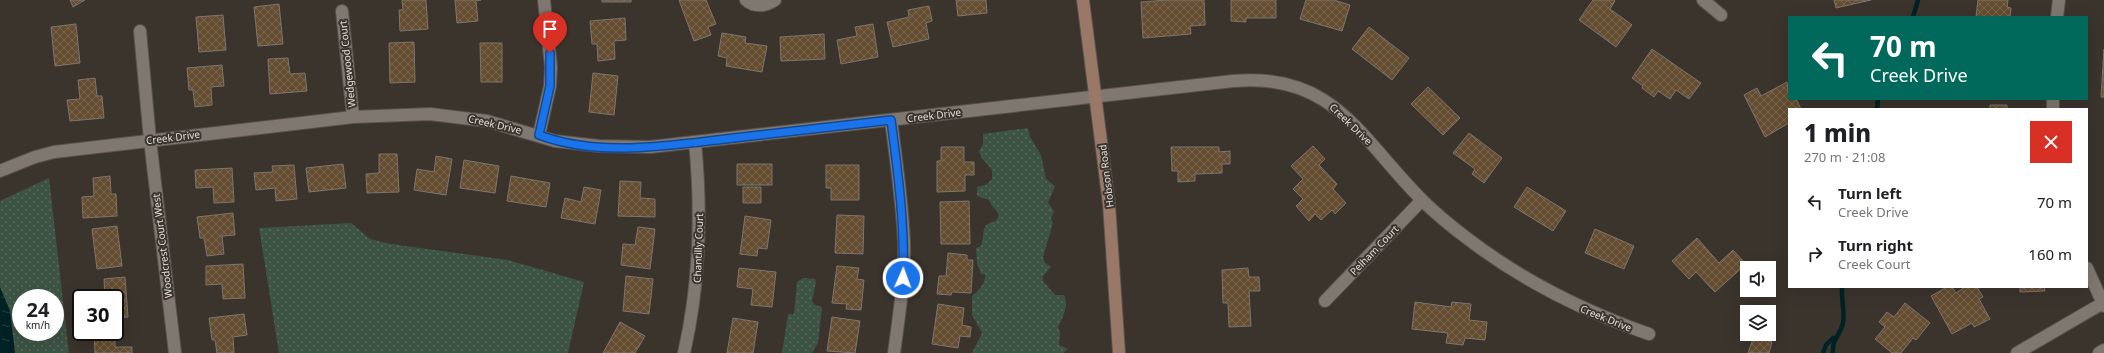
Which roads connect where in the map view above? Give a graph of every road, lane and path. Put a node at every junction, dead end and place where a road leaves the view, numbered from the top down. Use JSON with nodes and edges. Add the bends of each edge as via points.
{"nodes":[{"id":1,"x":544,"y":0,"type":"edge"},
{"id":2,"x":746,"y":0,"type":"edge"},
{"id":3,"x":775,"y":0,"type":"edge"},
{"id":4,"x":1083,"y":0,"type":"edge"},
{"id":5,"x":1703,"y":0,"type":"edge"},
{"id":6,"x":2059,"y":0,"type":"edge"},
{"id":7,"x":342,"y":11,"type":"dead end"},
{"id":8,"x":1722,"y":15,"type":"dead end"},
{"id":9,"x":2057,"y":16,"type":"edge"},
{"id":10,"x":140,"y":31,"type":"dead end"},
{"id":11,"x":1096,"y":96,"type":"junction"},
{"id":12,"x":353,"y":117,"type":"junction"},
{"id":13,"x":891,"y":120,"type":"junction"},
{"id":14,"x":539,"y":135,"type":"junction"},
{"id":15,"x":150,"y":140,"type":"junction"},
{"id":16,"x":695,"y":142,"type":"junction"},
{"id":17,"x":0,"y":171,"type":"edge"},
{"id":18,"x":1422,"y":200,"type":"junction"},
{"id":19,"x":2088,"y":270,"type":"edge"},
{"id":20,"x":1325,"y":301,"type":"dead end"},
{"id":21,"x":2103,"y":305,"type":"edge"},
{"id":22,"x":1648,"y":334,"type":"dead end"},
{"id":23,"x":2104,"y":350,"type":"edge"},
{"id":24,"x":175,"y":353,"type":"edge"},
{"id":25,"x":684,"y":353,"type":"edge"},
{"id":26,"x":894,"y":353,"type":"edge"},
{"id":27,"x":1119,"y":353,"type":"edge"},
{"id":28,"x":2017,"y":353,"type":"edge"},
{"id":29,"x":2099,"y":353,"type":"edge"}],
"edges":[{"from":1,"to":14,"type":"street","via":[[551,73]]},
{"from":2,"to":3,"type":"street","via":[[755,5]]},
{"from":4,"to":11,"type":"main road","name":"Hobson Road"},
{"from":5,"to":8,"type":"street"},
{"from":6,"to":9,"type":"street"},
{"from":7,"to":12,"type":"street","name":"Wedgewood Court"},
{"from":10,"to":15,"type":"street","name":"Woodcrest Court West"},
{"from":11,"to":13,"type":"street","name":"Creek Drive"},
{"from":11,"to":18,"type":"street","name":"Creek Drive","via":[[1251,79],[1292,84],[1316,94],[1334,107]]},
{"from":11,"to":27,"type":"main road","name":"Hobson Road","via":[[1114,259]]},
{"from":12,"to":14,"type":"street","name":"Creek Drive","via":[[452,115],[487,120]]},
{"from":12,"to":15,"type":"street","name":"Creek Drive"},
{"from":13,"to":16,"type":"street","name":"Creek Drive"},
{"from":13,"to":26,"type":"street","via":[[901,194],[904,242],[903,278]]},
{"from":14,"to":16,"type":"street","name":"Creek Drive","via":[[555,141],[614,147],[650,147]]},
{"from":15,"to":17,"type":"street","name":"Creek Drive","via":[[54,152]]},
{"from":15,"to":24,"type":"street","name":"Woodcrest Court West"},
{"from":16,"to":25,"type":"street","name":"Chantilly Court","via":[[699,257],[695,298]]},
{"from":18,"to":20,"type":"street","name":"Pelham Court"},
{"from":18,"to":22,"type":"street","name":"Creek Drive","via":[[1492,257],[1540,287],[1587,311]]},
{"from":19,"to":21,"type":"street"},
{"from":21,"to":28,"type":"street"},
{"from":23,"to":29,"type":"street"}]}
